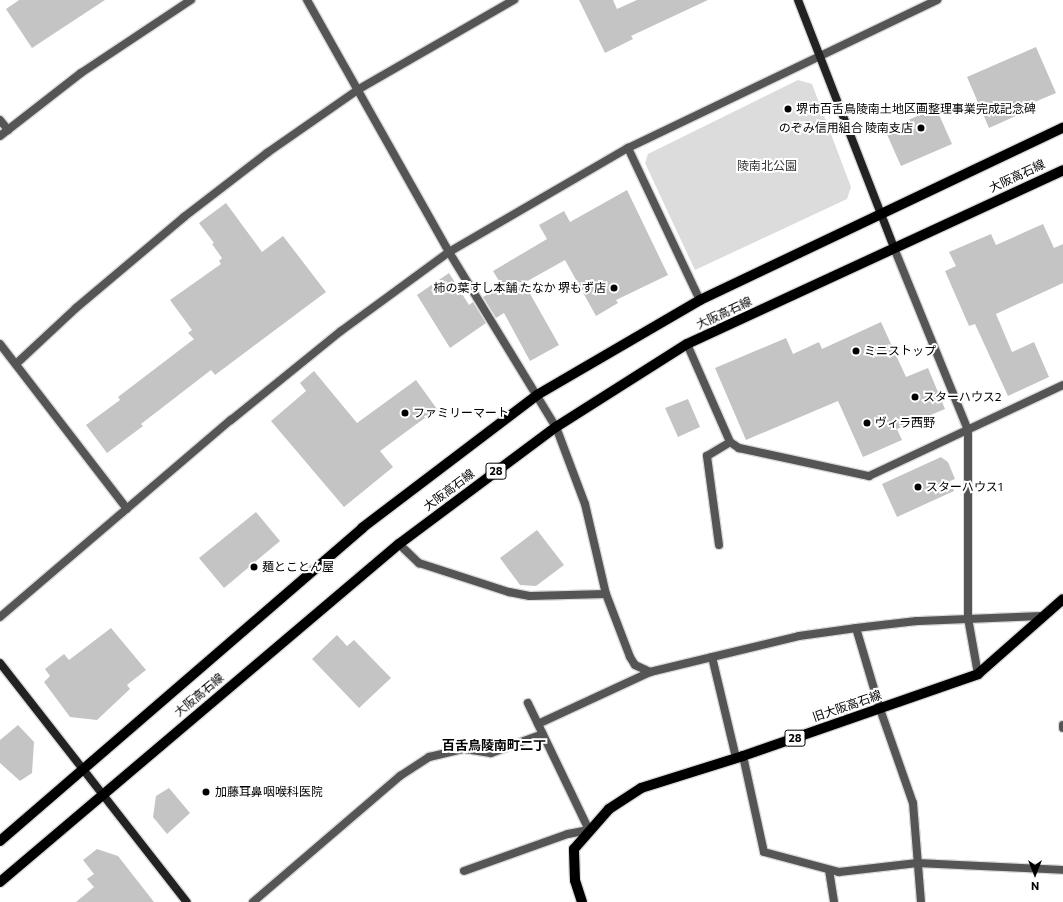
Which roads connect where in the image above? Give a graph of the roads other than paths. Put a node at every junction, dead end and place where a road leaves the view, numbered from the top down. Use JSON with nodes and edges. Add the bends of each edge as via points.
{"nodes":[{"id":1,"x":191,"y":0,"type":"edge"},
{"id":2,"x":307,"y":0,"type":"edge"},
{"id":3,"x":514,"y":0,"type":"edge"},
{"id":4,"x":798,"y":0,"type":"edge"},
{"id":5,"x":937,"y":0,"type":"edge"},
{"id":6,"x":820,"y":55,"type":"junction"},
{"id":7,"x":359,"y":89,"type":"junction"},
{"id":8,"x":0,"y":120,"type":"edge"},
{"id":9,"x":1063,"y":128,"type":"edge"},
{"id":10,"x":8,"y":130,"type":"junction"},
{"id":11,"x":0,"y":136,"type":"edge"},
{"id":12,"x":628,"y":148,"type":"junction"},
{"id":13,"x":1063,"y":170,"type":"edge"},
{"id":14,"x":881,"y":212,"type":"junction"},
{"id":15,"x":894,"y":248,"type":"junction"},
{"id":16,"x":449,"y":252,"type":"junction"},
{"id":17,"x":700,"y":300,"type":"junction"},
{"id":18,"x":0,"y":344,"type":"edge"},
{"id":19,"x":687,"y":344,"type":"junction"},
{"id":20,"x":16,"y":364,"type":"junction"},
{"id":21,"x":1063,"y":385,"type":"edge"},
{"id":22,"x":537,"y":396,"type":"junction"},
{"id":23,"x":556,"y":427,"type":"junction"},
{"id":24,"x":968,"y":430,"type":"junction"},
{"id":25,"x":730,"y":442,"type":"junction"},
{"id":26,"x":127,"y":509,"type":"junction"},
{"id":27,"x":399,"y":544,"type":"junction"},
{"id":28,"x":719,"y":545,"type":"dead end"},
{"id":29,"x":606,"y":594,"type":"junction"},
{"id":30,"x":1063,"y":599,"type":"edge"},
{"id":31,"x":1043,"y":616,"type":"junction"},
{"id":32,"x":0,"y":617,"type":"edge"},
{"id":33,"x":968,"y":618,"type":"junction"},
{"id":34,"x":856,"y":628,"type":"junction"},
{"id":35,"x":712,"y":657,"type":"junction"},
{"id":36,"x":0,"y":663,"type":"edge"},
{"id":37,"x":650,"y":672,"type":"junction"},
{"id":38,"x":978,"y":674,"type":"junction"},
{"id":39,"x":528,"y":703,"type":"dead end"},
{"id":40,"x":880,"y":709,"type":"junction"},
{"id":41,"x":538,"y":724,"type":"junction"},
{"id":42,"x":1063,"y":725,"type":"edge"},
{"id":43,"x":1063,"y":728,"type":"edge"},
{"id":44,"x":543,"y":734,"type":"junction"},
{"id":45,"x":739,"y":757,"type":"junction"},
{"id":46,"x":84,"y":769,"type":"junction"},
{"id":47,"x":102,"y":794,"type":"junction"},
{"id":48,"x":588,"y":830,"type":"junction"},
{"id":49,"x":0,"y":840,"type":"edge"},
{"id":50,"x":917,"y":864,"type":"junction"},
{"id":51,"x":829,"y":870,"type":"junction"},
{"id":52,"x":1063,"y":870,"type":"edge"},
{"id":53,"x":464,"y":871,"type":"dead end"},
{"id":54,"x":0,"y":882,"type":"edge"},
{"id":55,"x":187,"y":902,"type":"edge"},
{"id":56,"x":253,"y":902,"type":"edge"},
{"id":57,"x":582,"y":902,"type":"edge"},
{"id":58,"x":834,"y":902,"type":"edge"},
{"id":59,"x":922,"y":902,"type":"edge"}],
"edges":[{"from":1,"to":10,"type":"street","via":[[81,74]]},
{"from":2,"to":7,"type":"street"},
{"from":3,"to":7,"type":"street"},
{"from":4,"to":6,"type":"street"},
{"from":5,"to":6,"type":"street"},
{"from":6,"to":12,"type":"street"},
{"from":6,"to":14,"type":"street"},
{"from":7,"to":16,"type":"street"},
{"from":7,"to":20,"type":"street","via":[[267,153],[184,217],[76,308]]},
{"from":8,"to":10,"type":"street"},
{"from":9,"to":14,"type":"main road","name":"大阪高石線"},
{"from":10,"to":11,"type":"street"},
{"from":12,"to":16,"type":"street"},
{"from":12,"to":17,"type":"street"},
{"from":13,"to":15,"type":"main road","name":"大阪高石線","number":"28"},
{"from":14,"to":15,"type":"street"},
{"from":14,"to":17,"type":"main road","name":"大阪高石線"},
{"from":15,"to":19,"type":"main road","name":"大阪高石線","number":"28"},
{"from":15,"to":24,"type":"street"},
{"from":16,"to":22,"type":"street"},
{"from":16,"to":26,"type":"street","via":[[341,331]]},
{"from":17,"to":22,"type":"main road","name":"大阪高石線"},
{"from":18,"to":20,"type":"street"},
{"from":19,"to":23,"type":"main road","name":"大阪高石線","number":"28"},
{"from":19,"to":25,"type":"street"},
{"from":20,"to":26,"type":"street"},
{"from":21,"to":24,"type":"street"},
{"from":22,"to":23,"type":"street"},
{"from":22,"to":46,"type":"main road","name":"大阪高石線","via":[[362,528]]},
{"from":23,"to":27,"type":"main road","name":"大阪高石線","number":"28"},
{"from":23,"to":29,"type":"street","via":[[585,504]]},
{"from":24,"to":25,"type":"street","via":[[869,476],[739,448]]},
{"from":24,"to":33,"type":"street"},
{"from":25,"to":28,"type":"street","via":[[707,456]]},
{"from":26,"to":32,"type":"street"},
{"from":27,"to":29,"type":"street","via":[[419,564],[509,592],[530,596]]},
{"from":27,"to":47,"type":"main road","name":"大阪高石線","number":"28"},
{"from":29,"to":37,"type":"street","via":[[630,657],[635,665]]},
{"from":30,"to":31,"type":"main road","name":"旧大阪高石線","number":"28"},
{"from":31,"to":33,"type":"street"},
{"from":31,"to":38,"type":"main road","name":"旧大阪高石線","number":"28"},
{"from":33,"to":34,"type":"street"},
{"from":33,"to":38,"type":"street"},
{"from":34,"to":35,"type":"street","via":[[799,636]]},
{"from":34,"to":40,"type":"street"},
{"from":35,"to":37,"type":"street"},
{"from":35,"to":45,"type":"street"},
{"from":36,"to":46,"type":"street"},
{"from":37,"to":41,"type":"street"},
{"from":38,"to":40,"type":"main road","name":"旧大阪高石線","number":"28"},
{"from":39,"to":41,"type":"street"},
{"from":40,"to":45,"type":"main road","name":"旧大阪高石線","number":"28"},
{"from":40,"to":50,"type":"street","via":[[913,803]]},
{"from":41,"to":44,"type":"street"},
{"from":42,"to":43,"type":"street"},
{"from":44,"to":48,"type":"street"},
{"from":44,"to":56,"type":"street","via":[[491,753],[465,750],[429,757],[400,776]]},
{"from":45,"to":48,"type":"main road","name":"旧大阪高石線","number":"28","via":[[641,788],[609,809]]},
{"from":45,"to":51,"type":"street","via":[[764,852]]},
{"from":46,"to":47,"type":"street"},
{"from":46,"to":49,"type":"main road","name":"大阪高石線"},
{"from":47,"to":54,"type":"main road","name":"大阪高石線","number":"28"},
{"from":47,"to":55,"type":"street"},
{"from":48,"to":53,"type":"street","via":[[568,834]]},
{"from":48,"to":57,"type":"main road","name":"旧大阪高石線","number":"28","via":[[574,849],[575,880]]},
{"from":50,"to":51,"type":"street","via":[[839,872]]},
{"from":50,"to":52,"type":"street"},
{"from":50,"to":59,"type":"street"},
{"from":51,"to":58,"type":"street"}]}
